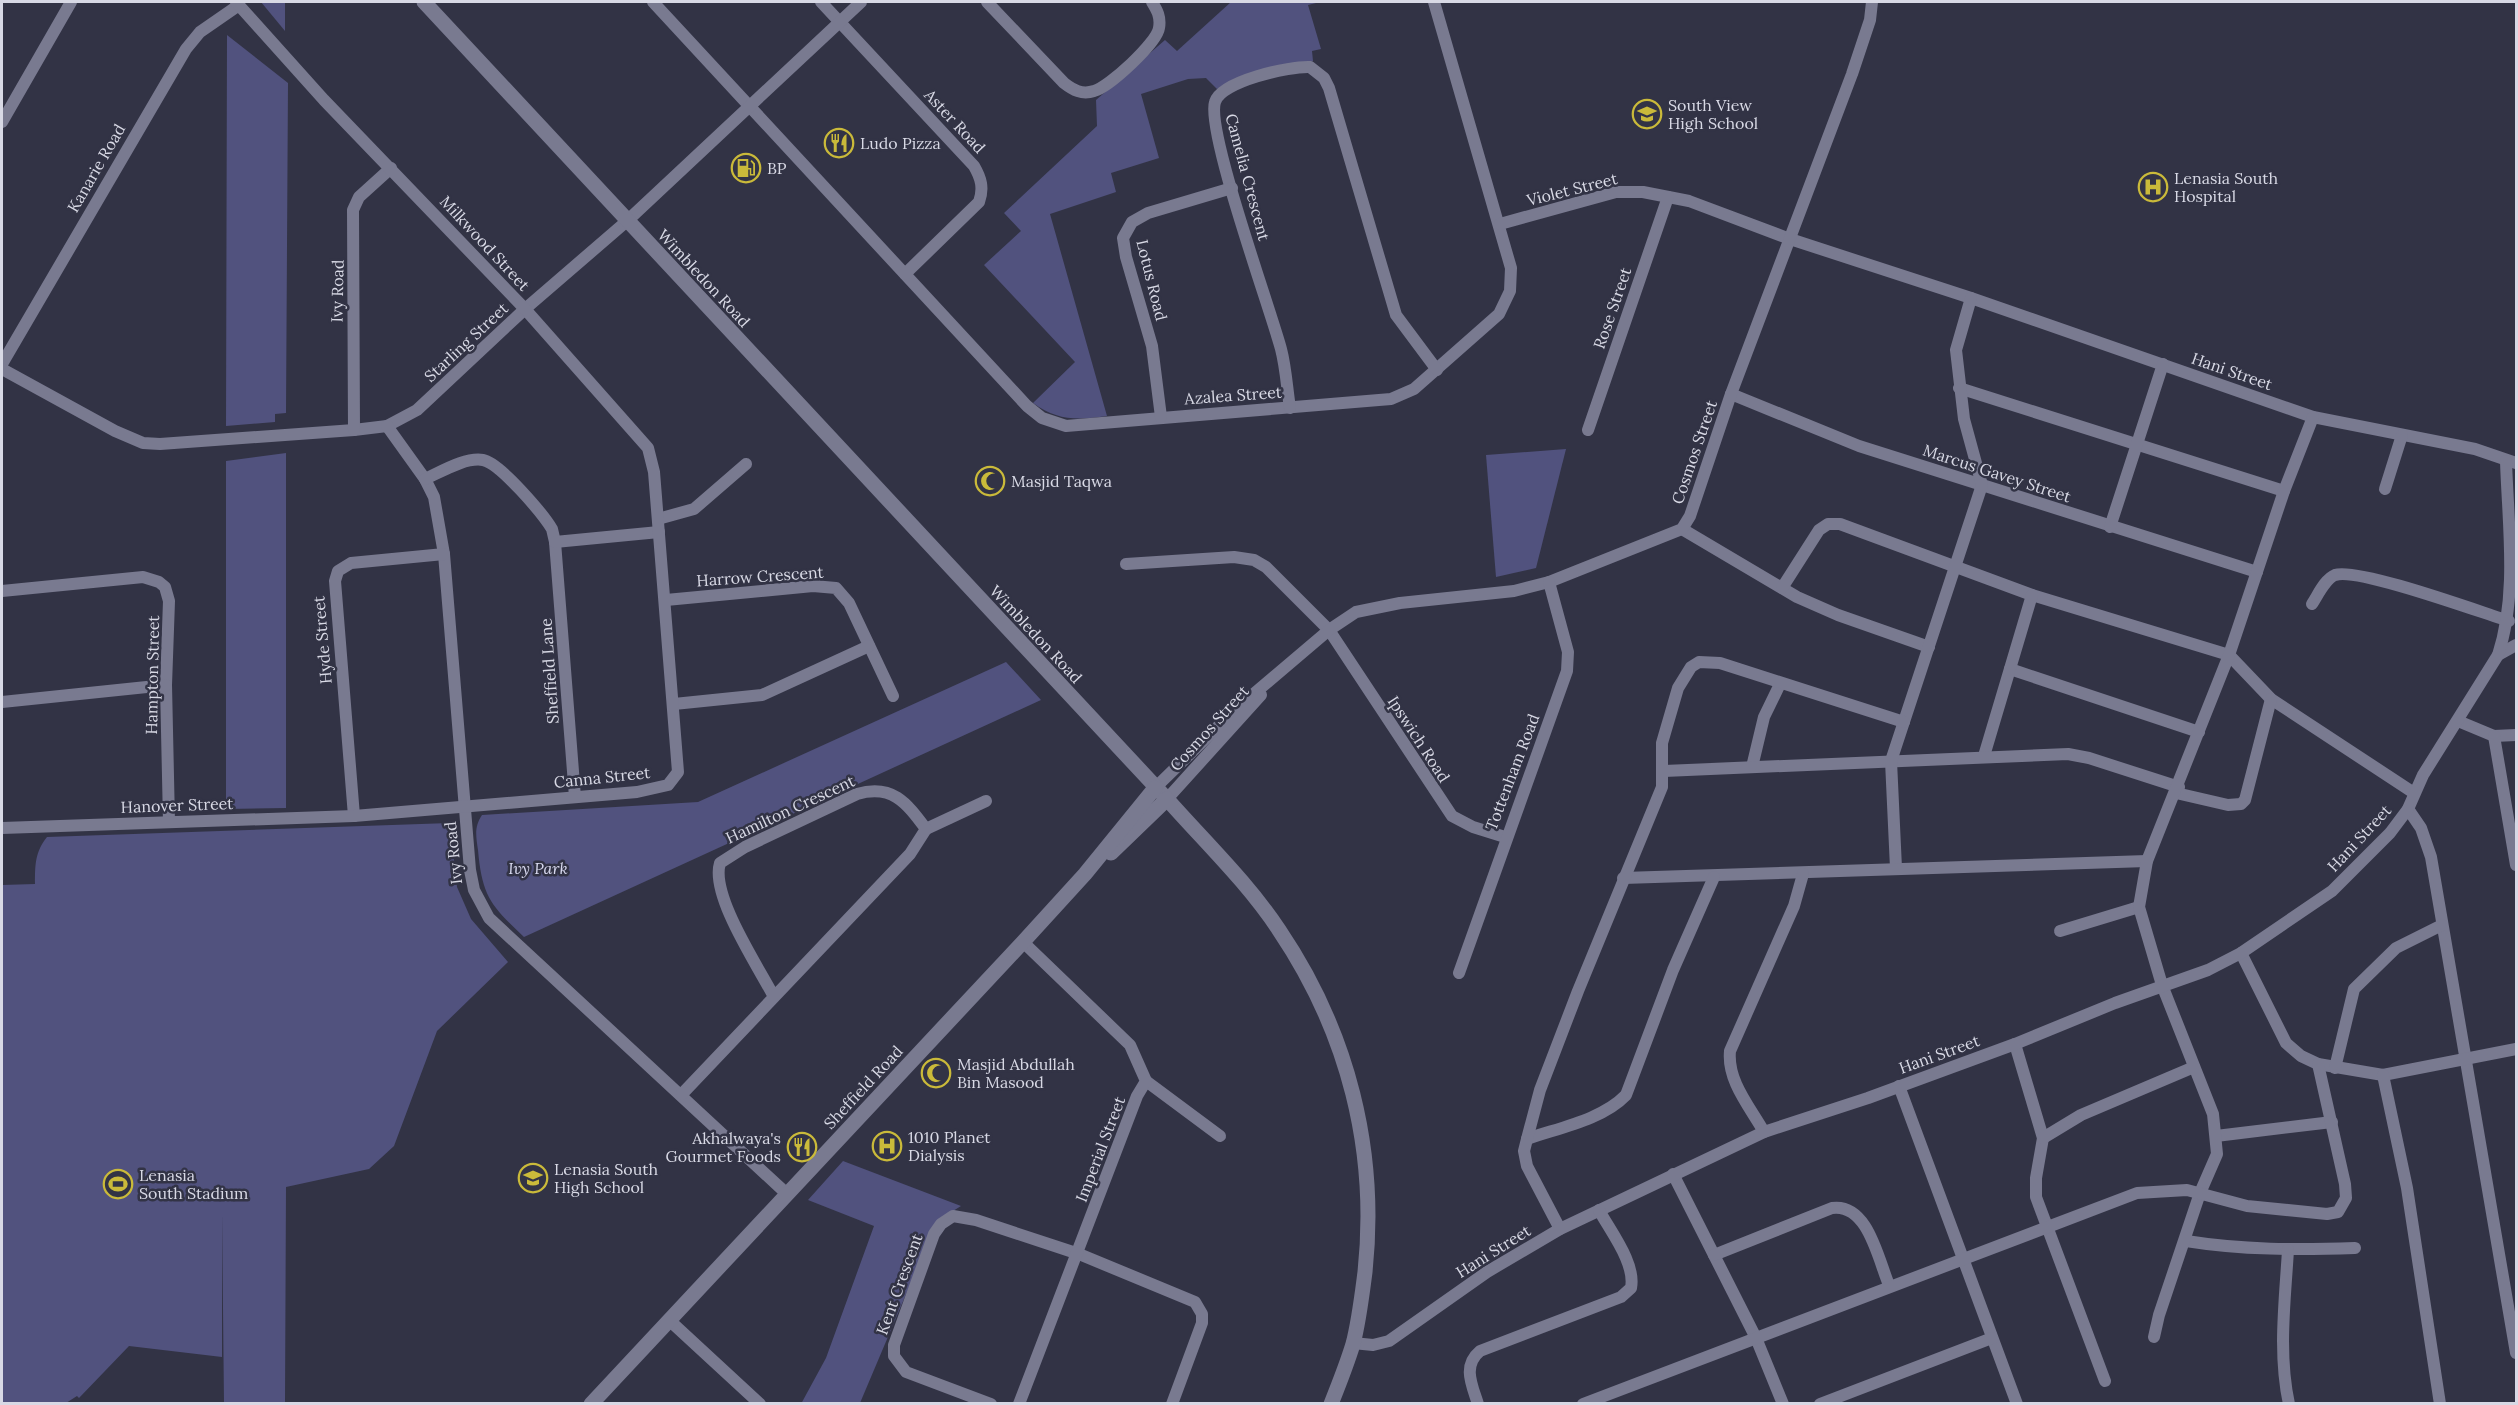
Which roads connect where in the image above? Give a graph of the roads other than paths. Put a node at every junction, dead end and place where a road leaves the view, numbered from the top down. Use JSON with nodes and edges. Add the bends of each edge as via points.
{"nodes":[{"id":1,"x":71,"y":2,"type":"edge"},
{"id":2,"x":424,"y":2,"type":"edge"},
{"id":3,"x":653,"y":2,"type":"edge"},
{"id":4,"x":821,"y":2,"type":"edge"},
{"id":5,"x":861,"y":2,"type":"edge"},
{"id":6,"x":987,"y":2,"type":"edge"},
{"id":7,"x":1152,"y":2,"type":"edge"},
{"id":8,"x":1434,"y":2,"type":"edge"},
{"id":9,"x":1872,"y":2,"type":"edge"},
{"id":10,"x":237,"y":3,"type":"edge"},
{"id":11,"x":839,"y":22,"type":"junction"},
{"id":12,"x":748,"y":105,"type":"junction"},
{"id":13,"x":2,"y":122,"type":"edge"},
{"id":14,"x":391,"y":168,"type":"junction"},
{"id":15,"x":1232,"y":188,"type":"junction"},
{"id":16,"x":1668,"y":197,"type":"junction"},
{"id":17,"x":627,"y":221,"type":"junction"},
{"id":18,"x":1500,"y":224,"type":"junction"},
{"id":19,"x":1790,"y":238,"type":"junction"},
{"id":20,"x":905,"y":274,"type":"junction"},
{"id":21,"x":1971,"y":298,"type":"junction"},
{"id":22,"x":525,"y":309,"type":"junction"},
{"id":23,"x":2,"y":364,"type":"edge"},
{"id":24,"x":2163,"y":364,"type":"junction"},
{"id":25,"x":2,"y":369,"type":"edge"},
{"id":26,"x":1437,"y":370,"type":"junction"},
{"id":27,"x":1959,"y":388,"type":"junction"},
{"id":28,"x":1731,"y":394,"type":"junction"},
{"id":29,"x":1290,"y":408,"type":"junction"},
{"id":30,"x":1161,"y":417,"type":"junction"},
{"id":31,"x":2313,"y":417,"type":"junction"},
{"id":32,"x":387,"y":426,"type":"junction"},
{"id":33,"x":354,"y":430,"type":"junction"},
{"id":34,"x":1588,"y":430,"type":"dead end"},
{"id":35,"x":2402,"y":435,"type":"junction"},
{"id":36,"x":2135,"y":446,"type":"junction"},
{"id":37,"x":2511,"y":462,"type":"edge"},
{"id":38,"x":746,"y":464,"type":"dead end"},
{"id":39,"x":425,"y":478,"type":"junction"},
{"id":40,"x":1982,"y":485,"type":"junction"},
{"id":41,"x":2385,"y":489,"type":"dead end"},
{"id":42,"x":2284,"y":491,"type":"junction"},
{"id":43,"x":658,"y":519,"type":"junction"},
{"id":44,"x":2110,"y":527,"type":"junction"},
{"id":45,"x":1682,"y":529,"type":"junction"},
{"id":46,"x":659,"y":532,"type":"junction"},
{"id":47,"x":555,"y":542,"type":"junction"},
{"id":48,"x":444,"y":554,"type":"junction"},
{"id":49,"x":2514,"y":558,"type":"edge"},
{"id":50,"x":1126,"y":564,"type":"dead end"},
{"id":51,"x":1955,"y":568,"type":"junction"},
{"id":52,"x":2257,"y":572,"type":"junction"},
{"id":53,"x":1549,"y":582,"type":"junction"},
{"id":54,"x":1782,"y":588,"type":"junction"},
{"id":55,"x":2,"y":591,"type":"edge"},
{"id":56,"x":2032,"y":596,"type":"junction"},
{"id":57,"x":666,"y":600,"type":"junction"},
{"id":58,"x":2312,"y":604,"type":"dead end"},
{"id":59,"x":2509,"y":621,"type":"junction"},
{"id":60,"x":1329,"y":630,"type":"junction"},
{"id":61,"x":2517,"y":645,"type":"edge"},
{"id":62,"x":869,"y":646,"type":"junction"},
{"id":63,"x":1929,"y":646,"type":"junction"},
{"id":64,"x":2229,"y":655,"type":"junction"},
{"id":65,"x":2498,"y":655,"type":"junction"},
{"id":66,"x":2010,"y":669,"type":"junction"},
{"id":67,"x":1274,"y":678,"type":"junction"},
{"id":68,"x":1780,"y":684,"type":"junction"},
{"id":69,"x":166,"y":685,"type":"junction"},
{"id":70,"x":893,"y":696,"type":"dead end"},
{"id":71,"x":2271,"y":699,"type":"junction"},
{"id":72,"x":2,"y":702,"type":"edge"},
{"id":73,"x":674,"y":704,"type":"junction"},
{"id":74,"x":2458,"y":721,"type":"junction"},
{"id":75,"x":1904,"y":722,"type":"junction"},
{"id":76,"x":2199,"y":732,"type":"junction"},
{"id":77,"x":2517,"y":735,"type":"edge"},
{"id":78,"x":2494,"y":736,"type":"junction"},
{"id":79,"x":1983,"y":756,"type":"junction"},
{"id":80,"x":1891,"y":760,"type":"junction"},
{"id":81,"x":1752,"y":767,"type":"junction"},
{"id":82,"x":1664,"y":771,"type":"junction"},
{"id":83,"x":1155,"y":788,"type":"junction"},
{"id":84,"x":2177,"y":790,"type":"junction"},
{"id":85,"x":2414,"y":793,"type":"junction"},
{"id":86,"x":575,"y":797,"type":"junction"},
{"id":87,"x":1167,"y":799,"type":"junction"},
{"id":88,"x":986,"y":801,"type":"dead end"},
{"id":89,"x":465,"y":808,"type":"junction"},
{"id":90,"x":2408,"y":808,"type":"junction"},
{"id":91,"x":354,"y":816,"type":"junction"},
{"id":92,"x":169,"y":822,"type":"junction"},
{"id":93,"x":2,"y":828,"type":"edge"},
{"id":94,"x":926,"y":829,"type":"junction"},
{"id":95,"x":1505,"y":837,"type":"junction"},
{"id":96,"x":2515,"y":847,"type":"edge"},
{"id":97,"x":2147,"y":861,"type":"junction"},
{"id":98,"x":2517,"y":865,"type":"edge"},
{"id":99,"x":1896,"y":868,"type":"junction"},
{"id":100,"x":1085,"y":873,"type":"junction"},
{"id":101,"x":1803,"y":874,"type":"junction"},
{"id":102,"x":1714,"y":877,"type":"junction"},
{"id":103,"x":1623,"y":878,"type":"junction"},
{"id":104,"x":2139,"y":908,"type":"junction"},
{"id":105,"x":2442,"y":925,"type":"junction"},
{"id":106,"x":2060,"y":931,"type":"dead end"},
{"id":107,"x":1023,"y":942,"type":"junction"},
{"id":108,"x":2241,"y":952,"type":"junction"},
{"id":109,"x":1459,"y":973,"type":"dead end"},
{"id":110,"x":2162,"y":985,"type":"junction"},
{"id":111,"x":774,"y":997,"type":"junction"},
{"id":112,"x":2015,"y":1044,"type":"junction"},
{"id":113,"x":2517,"y":1049,"type":"edge"},
{"id":114,"x":2466,"y":1059,"type":"junction"},
{"id":115,"x":2318,"y":1064,"type":"junction"},
{"id":116,"x":2194,"y":1067,"type":"junction"},
{"id":117,"x":2335,"y":1068,"type":"junction"},
{"id":118,"x":2383,"y":1075,"type":"junction"},
{"id":119,"x":1146,"y":1081,"type":"junction"},
{"id":120,"x":1899,"y":1086,"type":"junction"},
{"id":121,"x":682,"y":1094,"type":"junction"},
{"id":122,"x":2332,"y":1122,"type":"junction"},
{"id":123,"x":1764,"y":1132,"type":"junction"},
{"id":124,"x":1220,"y":1136,"type":"dead end"},
{"id":125,"x":2216,"y":1136,"type":"junction"},
{"id":126,"x":2043,"y":1138,"type":"junction"},
{"id":127,"x":1527,"y":1139,"type":"junction"},
{"id":128,"x":1673,"y":1174,"type":"junction"},
{"id":129,"x":2200,"y":1193,"type":"junction"},
{"id":130,"x":787,"y":1194,"type":"junction"},
{"id":131,"x":1599,"y":1210,"type":"junction"},
{"id":132,"x":2047,"y":1228,"type":"junction"},
{"id":133,"x":1560,"y":1229,"type":"junction"},
{"id":134,"x":2186,"y":1241,"type":"junction"},
{"id":135,"x":2355,"y":1248,"type":"dead end"},
{"id":136,"x":2288,"y":1250,"type":"junction"},
{"id":137,"x":1079,"y":1254,"type":"junction"},
{"id":138,"x":1714,"y":1255,"type":"junction"},
{"id":139,"x":1963,"y":1258,"type":"junction"},
{"id":140,"x":1889,"y":1285,"type":"junction"},
{"id":141,"x":669,"y":1320,"type":"junction"},
{"id":142,"x":2154,"y":1337,"type":"dead end"},
{"id":143,"x":1756,"y":1338,"type":"junction"},
{"id":144,"x":1992,"y":1338,"type":"junction"},
{"id":145,"x":1353,"y":1343,"type":"junction"},
{"id":146,"x":2517,"y":1353,"type":"edge"},
{"id":147,"x":2105,"y":1381,"type":"dead end"},
{"id":148,"x":591,"y":1404,"type":"edge"},
{"id":149,"x":760,"y":1404,"type":"edge"},
{"id":150,"x":991,"y":1404,"type":"edge"},
{"id":151,"x":1019,"y":1404,"type":"edge"},
{"id":152,"x":1172,"y":1404,"type":"edge"},
{"id":153,"x":1331,"y":1404,"type":"edge"},
{"id":154,"x":1478,"y":1404,"type":"edge"},
{"id":155,"x":1583,"y":1404,"type":"edge"},
{"id":156,"x":1783,"y":1404,"type":"edge"},
{"id":157,"x":1820,"y":1404,"type":"edge"},
{"id":158,"x":2017,"y":1404,"type":"edge"},
{"id":159,"x":2289,"y":1404,"type":"edge"},
{"id":160,"x":2440,"y":1404,"type":"edge"}],
"edges":[{"from":1,"to":13,"type":"street"},
{"from":2,"to":17,"type":"street","name":"Wimbledon Road"},
{"from":3,"to":12,"type":"street","name":"Azalea Street"},
{"from":4,"to":11,"type":"street","name":"Aster Road"},
{"from":5,"to":11,"type":"street","name":"Starling Street"},
{"from":6,"to":7,"type":"street","via":[[1064,83],[1087,93],[1101,88],[1157,37],[1160,21]]},
{"from":8,"to":18,"type":"street","name":"Azalea Street"},
{"from":9,"to":19,"type":"street","name":"Cosmos Street","via":[[1857,58]]},
{"from":10,"to":14,"type":"street","name":"Milkwood Street"},
{"from":10,"to":23,"type":"street","name":"Kanarie Road","via":[[200,32],[186,49]]},
{"from":11,"to":12,"type":"street","name":"Starling Street"},
{"from":11,"to":20,"type":"street","name":"Aster Road","via":[[980,176],[979,202]]},
{"from":12,"to":17,"type":"street","name":"Starling Street"},
{"from":12,"to":20,"type":"street","name":"Azalea Street"},
{"from":14,"to":22,"type":"street","name":"Milkwood Street"},
{"from":14,"to":33,"type":"street","name":"Ivy Road","via":[[359,197],[353,210]]},
{"from":15,"to":26,"type":"street","name":"Camelia Crescent","via":[[1215,124],[1214,107],[1220,93],[1239,82],[1290,69],[1310,67],[1318,72],[1329,88],[1396,315]]},
{"from":15,"to":29,"type":"street","name":"Camelia Crescent","via":[[1282,353]]},
{"from":15,"to":30,"type":"street","name":"Lotus Road","via":[[1148,213],[1132,222],[1123,238],[1152,346]]},
{"from":16,"to":18,"type":"street","name":"Violet Street","via":[[1616,192]]},
{"from":16,"to":19,"type":"street","name":"Violet Street"},
{"from":16,"to":34,"type":"street","name":"Rose Street"},
{"from":17,"to":22,"type":"street","name":"Starling Street"},
{"from":17,"to":83,"type":"street","name":"Wimbledon Road"},
{"from":18,"to":26,"type":"street","name":"Azalea Street","via":[[1511,268],[1506,303],[1483,330]]},
{"from":19,"to":21,"type":"street","name":"Hani Street"},
{"from":19,"to":28,"type":"street","name":"Cosmos Street"},
{"from":20,"to":30,"type":"street","name":"Azalea Street","via":[[1042,418],[1066,426]]},
{"from":21,"to":24,"type":"street","name":"Hani Street"},
{"from":21,"to":27,"type":"street","via":[[1956,350]]},
{"from":22,"to":32,"type":"street","name":"Starling Street","via":[[417,410]]},
{"from":22,"to":43,"type":"street","name":"Milkwood Street","via":[[648,448]]},
{"from":24,"to":31,"type":"street","name":"Hani Street"},
{"from":24,"to":36,"type":"street"},
{"from":25,"to":33,"type":"street","name":"Starling Street","via":[[143,443],[183,444]]},
{"from":26,"to":29,"type":"street","name":"Azalea Street","via":[[1414,390],[1391,399]]},
{"from":27,"to":36,"type":"street"},
{"from":27,"to":40,"type":"street"},
{"from":28,"to":40,"type":"street","name":"Marcus Gavey Street","via":[[1825,435]]},
{"from":28,"to":45,"type":"street","name":"Cosmos Street","via":[[1690,516]]},
{"from":29,"to":30,"type":"street","name":"Azalea Street"},
{"from":31,"to":35,"type":"street","name":"Hani Street"},
{"from":31,"to":42,"type":"street"},
{"from":32,"to":33,"type":"street","name":"Starling Street"},
{"from":32,"to":39,"type":"street","name":"Ivy Road"},
{"from":35,"to":37,"type":"street","name":"Hani Street","via":[[2475,448]]},
{"from":35,"to":41,"type":"street"},
{"from":36,"to":42,"type":"street"},
{"from":36,"to":44,"type":"street"},
{"from":37,"to":49,"type":"street","name":"Hani Street"},
{"from":38,"to":43,"type":"street","via":[[694,509]]},
{"from":39,"to":47,"type":"street","via":[[475,460],[492,464],[547,521]]},
{"from":39,"to":48,"type":"street","name":"Ivy Road","via":[[438,514]]},
{"from":40,"to":44,"type":"street","name":"Marcus Gavey Street"},
{"from":40,"to":51,"type":"street"},
{"from":42,"to":52,"type":"street"},
{"from":43,"to":46,"type":"street","name":"Milkwood Street"},
{"from":44,"to":52,"type":"street","name":"Marcus Gavey Street"},
{"from":45,"to":53,"type":"street","name":"Cosmos Street"},
{"from":45,"to":54,"type":"street"},
{"from":46,"to":47,"type":"street"},
{"from":46,"to":57,"type":"street","name":"Canna Street"},
{"from":47,"to":86,"type":"street","name":"Sheffield Lane"},
{"from":48,"to":89,"type":"street","name":"Ivy Road"},
{"from":48,"to":91,"type":"street","name":"Hyde Street","via":[[351,563],[338,571],[335,581]]},
{"from":49,"to":59,"type":"street","name":"Hani Street"},
{"from":50,"to":60,"type":"street","name":"Ipswich Road","via":[[1234,557],[1254,560],[1266,567]]},
{"from":51,"to":54,"type":"street","via":[[1834,523],[1819,530]]},
{"from":51,"to":56,"type":"street"},
{"from":51,"to":63,"type":"street"},
{"from":52,"to":64,"type":"street"},
{"from":53,"to":60,"type":"street","name":"Cosmos Street","via":[[1514,591],[1368,608]]},
{"from":53,"to":95,"type":"street","name":"Tottenham Road","via":[[1569,661]]},
{"from":54,"to":63,"type":"street","via":[[1838,615]]},
{"from":55,"to":69,"type":"street","name":"Hampton Street","via":[[142,577],[159,582],[169,601]]},
{"from":56,"to":64,"type":"street"},
{"from":56,"to":66,"type":"street"},
{"from":57,"to":62,"type":"street","name":"Harrow Crescent","via":[[828,586],[843,593]]},
{"from":57,"to":73,"type":"street","name":"Canna Street"},
{"from":58,"to":59,"type":"street","via":[[2329,579],[2339,574],[2367,578]]},
{"from":59,"to":65,"type":"street","name":"Hani Street"},
{"from":60,"to":67,"type":"street","name":"Cosmos Street"},
{"from":60,"to":95,"type":"street","name":"Ipswich Road","via":[[1447,810],[1463,824]]},
{"from":61,"to":65,"type":"street"},
{"from":62,"to":70,"type":"street","name":"Harrow Crescent"},
{"from":62,"to":73,"type":"street","via":[[762,695]]},
{"from":63,"to":75,"type":"street"},
{"from":64,"to":71,"type":"street"},
{"from":64,"to":76,"type":"street"},
{"from":65,"to":74,"type":"street","name":"Hani Street"},
{"from":66,"to":76,"type":"street"},
{"from":66,"to":79,"type":"street"},
{"from":67,"to":83,"type":"street","name":"Cosmos Street","via":[[1237,708]]},
{"from":67,"to":87,"type":"street","name":"Cosmos Street"},
{"from":68,"to":75,"type":"street"},
{"from":68,"to":81,"type":"street","via":[[1764,717]]},
{"from":68,"to":82,"type":"street","via":[[1720,663],[1699,662],[1691,667],[1678,688],[1662,743]]},
{"from":69,"to":72,"type":"street"},
{"from":69,"to":92,"type":"street","name":"Hampton Street"},
{"from":71,"to":84,"type":"street","via":[[2241,804],[2228,805]]},
{"from":71,"to":85,"type":"street"},
{"from":73,"to":86,"type":"street","name":"Canna Street","via":[[679,766],[673,782],[657,789]]},
{"from":74,"to":78,"type":"street"},
{"from":74,"to":85,"type":"street","name":"Hani Street"},
{"from":75,"to":80,"type":"street"},
{"from":76,"to":84,"type":"street"},
{"from":77,"to":78,"type":"street"},
{"from":78,"to":96,"type":"street"},
{"from":79,"to":80,"type":"street"},
{"from":79,"to":84,"type":"street","via":[[2078,755]]},
{"from":80,"to":81,"type":"street"},
{"from":80,"to":99,"type":"street"},
{"from":81,"to":82,"type":"street"},
{"from":82,"to":103,"type":"street","via":[[1658,799]]},
{"from":83,"to":87,"type":"street","name":"Wimbledon Road"},
{"from":83,"to":100,"type":"street","name":"Sheffield Road"},
{"from":84,"to":97,"type":"street"},
{"from":85,"to":90,"type":"street","name":"Hani Street"},
{"from":86,"to":89,"type":"street","name":"Canna Street"},
{"from":87,"to":100,"type":"street","name":"Sheffield Road"},
{"from":87,"to":145,"type":"street","name":"Wimbledon Road","via":[[1280,930],[1318,997],[1347,1069],[1363,1135],[1368,1194],[1366,1260]]},
{"from":88,"to":94,"type":"street"},
{"from":89,"to":91,"type":"street","name":"Canna Street"},
{"from":89,"to":121,"type":"street","name":"Ivy Road","via":[[474,890],[489,918]]},
{"from":90,"to":105,"type":"street","via":[[2427,842]]},
{"from":90,"to":108,"type":"street","name":"Hani Street","via":[[2390,833],[2332,891]]},
{"from":91,"to":92,"type":"street","name":"Hanover Street"},
{"from":92,"to":93,"type":"street","name":"Hanover Street"},
{"from":94,"to":111,"type":"street","via":[[910,854]]},
{"from":94,"to":111,"type":"street","name":"Hamilton Crescent","via":[[907,805],[892,794],[875,790],[857,794],[745,847],[720,863],[717,880],[723,901]]},
{"from":95,"to":109,"type":"street","name":"Tottenham Road"},
{"from":96,"to":98,"type":"street"},
{"from":97,"to":99,"type":"street"},
{"from":97,"to":104,"type":"street"},
{"from":99,"to":101,"type":"street"},
{"from":100,"to":107,"type":"street","name":"Sheffield Road"},
{"from":101,"to":102,"type":"street"},
{"from":101,"to":123,"type":"street","via":[[1790,917],[1730,1051],[1734,1080]]},
{"from":102,"to":103,"type":"street"},
{"from":102,"to":127,"type":"street","via":[[1673,970],[1626,1095],[1589,1117]]},
{"from":103,"to":127,"type":"street","via":[[1540,1090]]},
{"from":104,"to":106,"type":"street"},
{"from":104,"to":110,"type":"street"},
{"from":105,"to":114,"type":"street"},
{"from":105,"to":117,"type":"street","via":[[2396,948],[2354,988]]},
{"from":107,"to":119,"type":"street","via":[[1130,1045]]},
{"from":107,"to":130,"type":"street","name":"Sheffield Road"},
{"from":108,"to":110,"type":"street","name":"Hani Street","via":[[2208,970]]},
{"from":108,"to":115,"type":"street","via":[[2286,1043]]},
{"from":110,"to":112,"type":"street","name":"Hani Street"},
{"from":110,"to":116,"type":"street"},
{"from":111,"to":121,"type":"street"},
{"from":112,"to":120,"type":"street","name":"Hani Street"},
{"from":112,"to":126,"type":"street"},
{"from":113,"to":114,"type":"street"},
{"from":114,"to":118,"type":"street"},
{"from":114,"to":146,"type":"street"},
{"from":115,"to":117,"type":"street"},
{"from":115,"to":122,"type":"street"},
{"from":116,"to":125,"type":"street","via":[[2210,1104]]},
{"from":116,"to":126,"type":"street","via":[[2081,1115]]},
{"from":117,"to":118,"type":"street"},
{"from":118,"to":160,"type":"street","via":[[2411,1208]]},
{"from":119,"to":124,"type":"street"},
{"from":119,"to":137,"type":"street","name":"Imperial Street"},
{"from":120,"to":123,"type":"street","name":"Hani Street"},
{"from":120,"to":139,"type":"street"},
{"from":121,"to":130,"type":"street","name":"Ivy Road"},
{"from":122,"to":125,"type":"street"},
{"from":122,"to":129,"type":"street","via":[[2346,1198],[2338,1212],[2247,1206]]},
{"from":123,"to":128,"type":"street","name":"Hani Street"},
{"from":125,"to":129,"type":"street","via":[[2214,1165]]},
{"from":126,"to":132,"type":"street","via":[[2035,1188]]},
{"from":127,"to":133,"type":"street","via":[[1527,1166]]},
{"from":128,"to":131,"type":"street","name":"Hani Street"},
{"from":128,"to":138,"type":"street"},
{"from":129,"to":132,"type":"street","via":[[2175,1189],[2137,1193]]},
{"from":129,"to":134,"type":"street"},
{"from":130,"to":141,"type":"street","name":"Sheffield Road"},
{"from":131,"to":133,"type":"street","name":"Hani Street"},
{"from":131,"to":154,"type":"street","via":[[1628,1264],[1631,1288],[1621,1297],[1480,1351],[1473,1357],[1469,1372]]},
{"from":132,"to":139,"type":"street"},
{"from":132,"to":147,"type":"street"},
{"from":133,"to":145,"type":"street","name":"Hani Street","via":[[1487,1272],[1389,1341],[1373,1346]]},
{"from":134,"to":136,"type":"street"},
{"from":134,"to":142,"type":"street","via":[[2158,1315]]},
{"from":135,"to":136,"type":"street"},
{"from":136,"to":159,"type":"street","via":[[2283,1344]]},
{"from":137,"to":150,"type":"street","name":"Kent Crescent","via":[[962,1216],[953,1216],[941,1224],[894,1346],[894,1356],[906,1372]]},
{"from":137,"to":151,"type":"street","name":"Imperial Street"},
{"from":137,"to":152,"type":"street","via":[[1187,1297],[1199,1307],[1202,1323]]},
{"from":138,"to":140,"type":"street","via":[[1842,1206],[1850,1208],[1863,1222]]},
{"from":138,"to":143,"type":"street"},
{"from":139,"to":140,"type":"street"},
{"from":139,"to":144,"type":"street"},
{"from":140,"to":143,"type":"street"},
{"from":141,"to":148,"type":"street","name":"Sheffield Road"},
{"from":141,"to":149,"type":"street"},
{"from":143,"to":155,"type":"street"},
{"from":143,"to":156,"type":"street"},
{"from":144,"to":157,"type":"street"},
{"from":144,"to":158,"type":"street"},
{"from":145,"to":153,"type":"street","name":"Wimbledon Road"}]}
